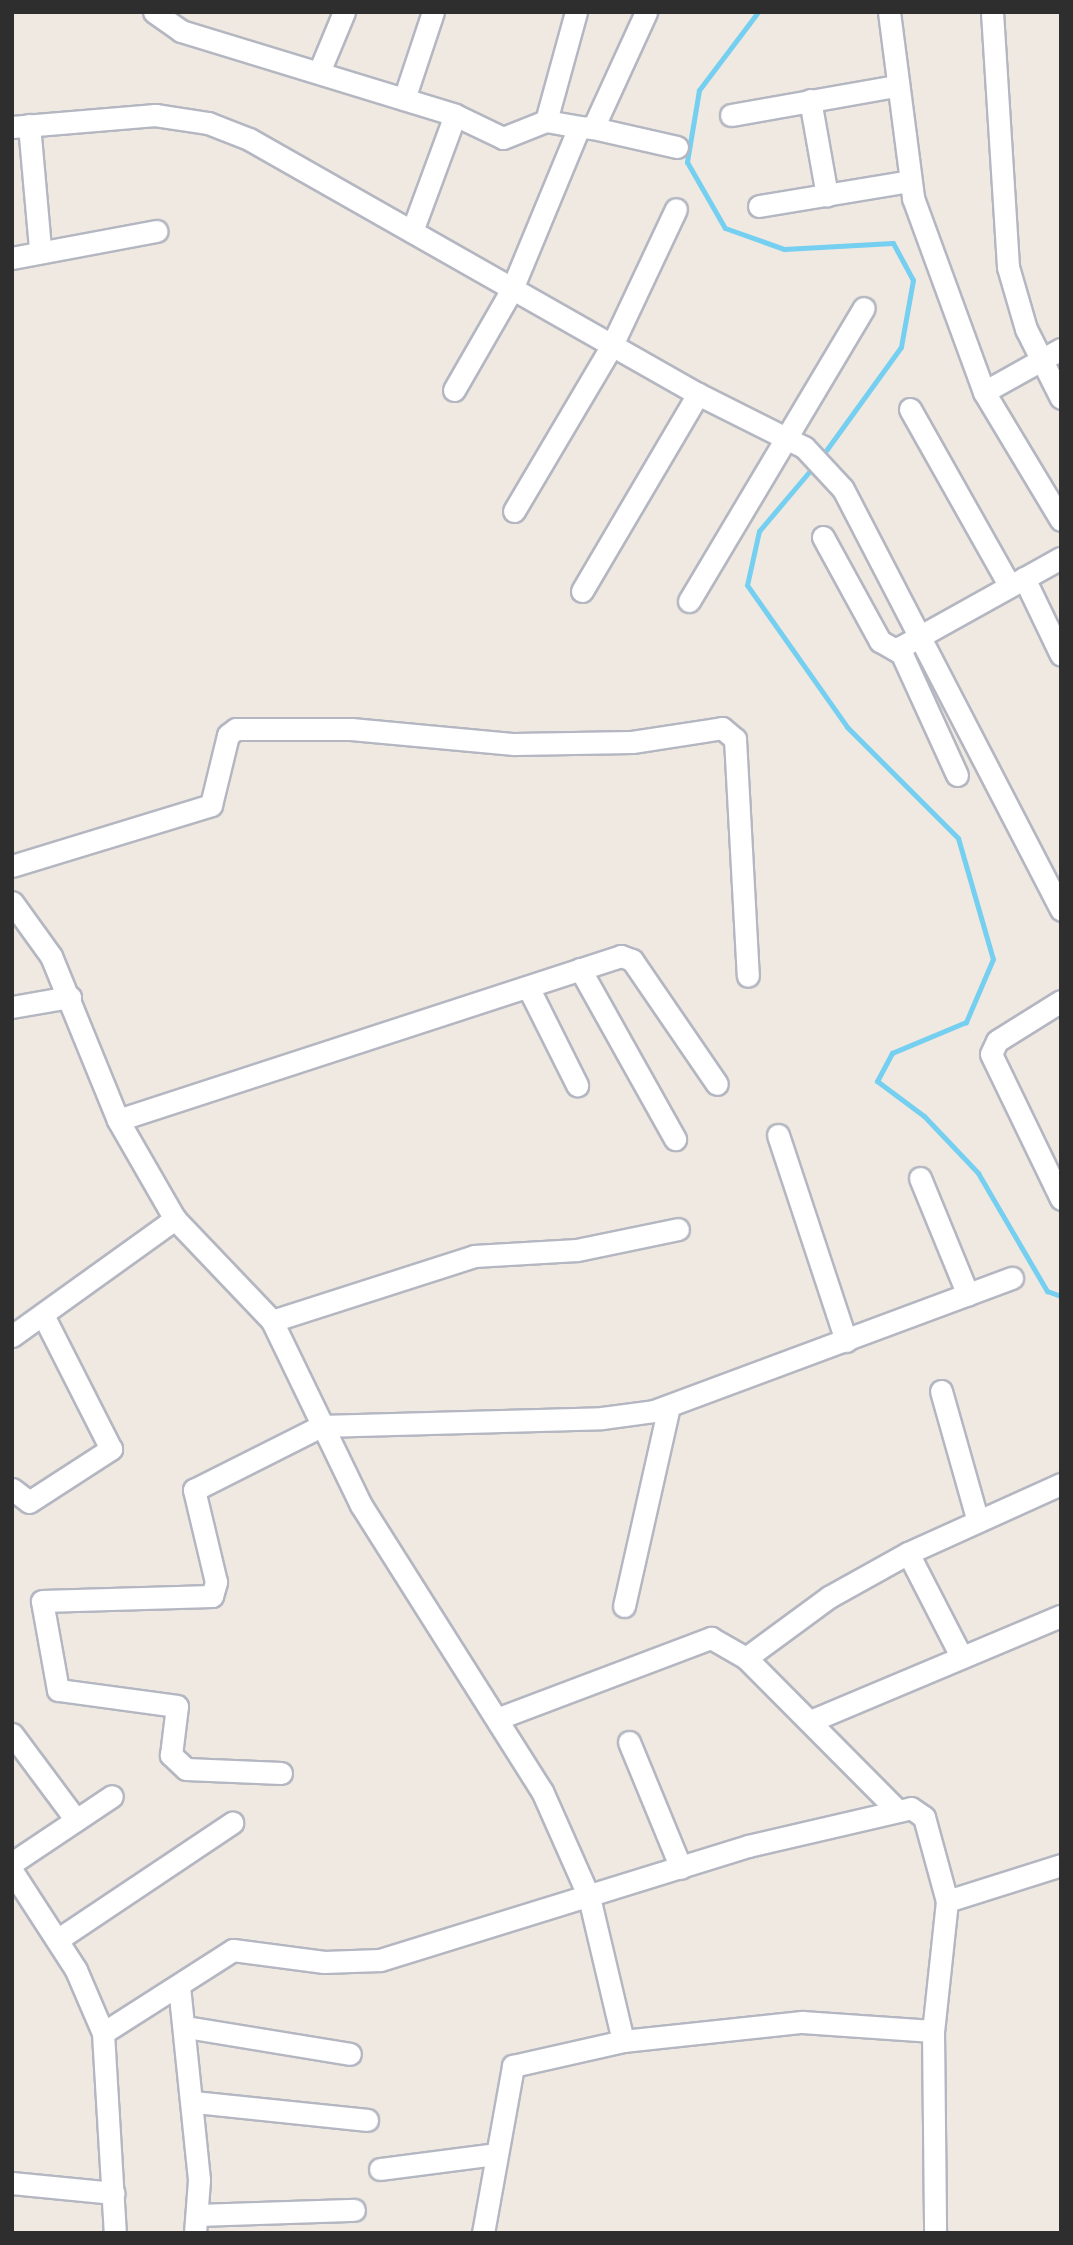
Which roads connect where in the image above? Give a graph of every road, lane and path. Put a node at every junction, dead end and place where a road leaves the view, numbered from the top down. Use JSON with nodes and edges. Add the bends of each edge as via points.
{"nodes":[{"id":1,"x":154,"y":12,"type":"edge"},
{"id":2,"x":344,"y":12,"type":"edge"},
{"id":3,"x":433,"y":12,"type":"edge"},
{"id":4,"x":576,"y":12,"type":"edge"},
{"id":5,"x":646,"y":12,"type":"edge"},
{"id":6,"x":889,"y":12,"type":"edge"},
{"id":7,"x":992,"y":12,"type":"edge"},
{"id":8,"x":319,"y":72,"type":"junction"},
{"id":9,"x":896,"y":86,"type":"junction"},
{"id":10,"x":404,"y":99,"type":"junction"},
{"id":11,"x":810,"y":100,"type":"junction"},
{"id":12,"x":455,"y":115,"type":"junction"},
{"id":13,"x":731,"y":115,"type":"dead end"},
{"id":14,"x":546,"y":121,"type":"junction"},
{"id":15,"x":20,"y":126,"type":"edge"},
{"id":16,"x":586,"y":127,"type":"junction"},
{"id":17,"x":677,"y":147,"type":"dead end"},
{"id":18,"x":910,"y":181,"type":"junction"},
{"id":19,"x":827,"y":195,"type":"junction"},
{"id":20,"x":759,"y":206,"type":"dead end"},
{"id":21,"x":676,"y":209,"type":"dead end"},
{"id":22,"x":156,"y":231,"type":"dead end"},
{"id":23,"x":412,"y":231,"type":"junction"},
{"id":24,"x":40,"y":249,"type":"junction"},
{"id":25,"x":12,"y":258,"type":"edge"},
{"id":26,"x":512,"y":289,"type":"junction"},
{"id":27,"x":864,"y":307,"type":"dead end"},
{"id":28,"x":612,"y":345,"type":"junction"},
{"id":29,"x":1061,"y":349,"type":"edge"},
{"id":30,"x":1040,"y":361,"type":"junction"},
{"id":31,"x":454,"y":390,"type":"dead end"},
{"id":32,"x":984,"y":392,"type":"junction"},
{"id":33,"x":698,"y":394,"type":"junction"},
{"id":34,"x":1061,"y":398,"type":"edge"},
{"id":35,"x":910,"y":409,"type":"dead end"},
{"id":36,"x":796,"y":443,"type":"junction"},
{"id":37,"x":514,"y":511,"type":"dead end"},
{"id":38,"x":1061,"y":520,"type":"edge"},
{"id":39,"x":823,"y":537,"type":"dead end"},
{"id":40,"x":1061,"y":558,"type":"edge"},
{"id":41,"x":1017,"y":582,"type":"junction"},
{"id":42,"x":582,"y":591,"type":"dead end"},
{"id":43,"x":689,"y":601,"type":"dead end"},
{"id":44,"x":920,"y":636,"type":"junction"},
{"id":45,"x":899,"y":652,"type":"junction"},
{"id":46,"x":1061,"y":655,"type":"edge"},
{"id":47,"x":957,"y":775,"type":"dead end"},
{"id":48,"x":12,"y":866,"type":"edge"},
{"id":49,"x":12,"y":902,"type":"edge"},
{"id":50,"x":1061,"y":910,"type":"edge"},
{"id":51,"x":580,"y":969,"type":"junction"},
{"id":52,"x":748,"y":976,"type":"dead end"},
{"id":53,"x":528,"y":987,"type":"junction"},
{"id":54,"x":70,"y":997,"type":"junction"},
{"id":55,"x":1061,"y":1002,"type":"edge"},
{"id":56,"x":12,"y":1007,"type":"edge"},
{"id":57,"x":717,"y":1084,"type":"dead end"},
{"id":58,"x":577,"y":1085,"type":"dead end"},
{"id":59,"x":118,"y":1120,"type":"junction"},
{"id":60,"x":778,"y":1135,"type":"dead end"},
{"id":61,"x":675,"y":1139,"type":"dead end"},
{"id":62,"x":920,"y":1178,"type":"dead end"},
{"id":63,"x":1061,"y":1199,"type":"edge"},
{"id":64,"x":175,"y":1219,"type":"junction"},
{"id":65,"x":678,"y":1229,"type":"dead end"},
{"id":66,"x":1012,"y":1278,"type":"dead end"},
{"id":67,"x":968,"y":1295,"type":"junction"},
{"id":68,"x":43,"y":1315,"type":"junction"},
{"id":69,"x":272,"y":1321,"type":"junction"},
{"id":70,"x":12,"y":1336,"type":"edge"},
{"id":71,"x":846,"y":1341,"type":"junction"},
{"id":72,"x":941,"y":1391,"type":"dead end"},
{"id":73,"x":670,"y":1406,"type":"junction"},
{"id":74,"x":321,"y":1426,"type":"junction"},
{"id":75,"x":1061,"y":1484,"type":"edge"},
{"id":76,"x":12,"y":1489,"type":"edge"},
{"id":77,"x":977,"y":1518,"type":"junction"},
{"id":78,"x":908,"y":1553,"type":"junction"},
{"id":79,"x":624,"y":1606,"type":"dead end"},
{"id":80,"x":1061,"y":1616,"type":"edge"},
{"id":81,"x":961,"y":1656,"type":"junction"},
{"id":82,"x":746,"y":1658,"type":"junction"},
{"id":83,"x":499,"y":1718,"type":"junction"},
{"id":84,"x":813,"y":1720,"type":"junction"},
{"id":85,"x":12,"y":1734,"type":"edge"},
{"id":86,"x":629,"y":1742,"type":"dead end"},
{"id":87,"x":281,"y":1773,"type":"dead end"},
{"id":88,"x":112,"y":1796,"type":"dead end"},
{"id":89,"x":895,"y":1808,"type":"junction"},
{"id":90,"x":76,"y":1820,"type":"junction"},
{"id":91,"x":232,"y":1823,"type":"dead end"},
{"id":92,"x":12,"y":1863,"type":"edge"},
{"id":93,"x":1061,"y":1865,"type":"edge"},
{"id":94,"x":681,"y":1868,"type":"junction"},
{"id":95,"x":12,"y":1871,"type":"edge"},
{"id":96,"x":589,"y":1897,"type":"junction"},
{"id":97,"x":947,"y":1901,"type":"junction"},
{"id":98,"x":57,"y":1940,"type":"junction"},
{"id":99,"x":179,"y":1986,"type":"junction"},
{"id":100,"x":186,"y":2027,"type":"junction"},
{"id":101,"x":933,"y":2031,"type":"junction"},
{"id":102,"x":103,"y":2033,"type":"junction"},
{"id":103,"x":623,"y":2041,"type":"junction"},
{"id":104,"x":351,"y":2054,"type":"dead end"},
{"id":105,"x":194,"y":2102,"type":"junction"},
{"id":106,"x":366,"y":2120,"type":"dead end"},
{"id":107,"x":496,"y":2154,"type":"junction"},
{"id":108,"x":380,"y":2169,"type":"dead end"},
{"id":109,"x":12,"y":2183,"type":"edge"},
{"id":110,"x":114,"y":2193,"type":"junction"},
{"id":111,"x":354,"y":2210,"type":"dead end"},
{"id":112,"x":197,"y":2224,"type":"edge"},
{"id":113,"x":115,"y":2233,"type":"edge"},
{"id":114,"x":483,"y":2233,"type":"edge"},
{"id":115,"x":935,"y":2233,"type":"edge"}],
"edges":[{"from":1,"to":8,"type":"street","via":[[181,31]]},
{"from":2,"to":8,"type":"street"},
{"from":3,"to":10,"type":"street"},
{"from":4,"to":14,"type":"street"},
{"from":5,"to":16,"type":"street"},
{"from":6,"to":9,"type":"street"},
{"from":7,"to":30,"type":"street","via":[[1008,267]]},
{"from":8,"to":10,"type":"street"},
{"from":9,"to":11,"type":"street"},
{"from":9,"to":18,"type":"street"},
{"from":10,"to":12,"type":"street"},
{"from":11,"to":13,"type":"street"},
{"from":11,"to":19,"type":"street"},
{"from":12,"to":14,"type":"street","via":[[503,138]]},
{"from":12,"to":23,"type":"street"},
{"from":14,"to":16,"type":"street"},
{"from":15,"to":23,"type":"street","via":[[155,115],[208,123]]},
{"from":15,"to":24,"type":"street"},
{"from":16,"to":17,"type":"street"},
{"from":16,"to":26,"type":"street"},
{"from":18,"to":19,"type":"street"},
{"from":18,"to":32,"type":"street","via":[[918,219]]},
{"from":19,"to":20,"type":"street"},
{"from":21,"to":28,"type":"street"},
{"from":22,"to":24,"type":"street"},
{"from":23,"to":26,"type":"street"},
{"from":24,"to":25,"type":"street"},
{"from":26,"to":28,"type":"street"},
{"from":26,"to":31,"type":"street"},
{"from":27,"to":36,"type":"street"},
{"from":28,"to":33,"type":"street"},
{"from":28,"to":37,"type":"street"},
{"from":29,"to":30,"type":"street"},
{"from":30,"to":32,"type":"street"},
{"from":30,"to":34,"type":"street"},
{"from":32,"to":38,"type":"street"},
{"from":33,"to":36,"type":"street"},
{"from":33,"to":42,"type":"street"},
{"from":35,"to":41,"type":"street"},
{"from":36,"to":43,"type":"street"},
{"from":36,"to":44,"type":"street","via":[[843,489]]},
{"from":39,"to":45,"type":"street","via":[[880,641]]},
{"from":40,"to":41,"type":"street"},
{"from":41,"to":44,"type":"street"},
{"from":41,"to":46,"type":"street"},
{"from":44,"to":45,"type":"street"},
{"from":44,"to":50,"type":"street"},
{"from":45,"to":47,"type":"street"},
{"from":48,"to":52,"type":"street","via":[[211,805],[228,735],[236,729],[351,729],[514,744],[632,742],[722,728],[735,739]]},
{"from":49,"to":54,"type":"street","via":[[37,931]]},
{"from":51,"to":53,"type":"street"},
{"from":51,"to":57,"type":"street","via":[[615,957],[632,960]]},
{"from":51,"to":61,"type":"street"},
{"from":53,"to":58,"type":"street"},
{"from":53,"to":59,"type":"street"},
{"from":54,"to":56,"type":"street"},
{"from":54,"to":59,"type":"street"},
{"from":55,"to":63,"type":"street","via":[[997,1041],[991,1054]]},
{"from":59,"to":64,"type":"street"},
{"from":60,"to":71,"type":"street"},
{"from":62,"to":67,"type":"street"},
{"from":64,"to":68,"type":"street"},
{"from":64,"to":69,"type":"street"},
{"from":65,"to":69,"type":"street","via":[[577,1250],[474,1256]]},
{"from":66,"to":67,"type":"street"},
{"from":67,"to":71,"type":"street"},
{"from":68,"to":70,"type":"street"},
{"from":68,"to":76,"type":"street","via":[[111,1449],[29,1502]]},
{"from":69,"to":74,"type":"street"},
{"from":71,"to":73,"type":"street"},
{"from":72,"to":77,"type":"street"},
{"from":73,"to":74,"type":"street","via":[[603,1418]]},
{"from":73,"to":79,"type":"street"},
{"from":74,"to":83,"type":"street","via":[[361,1505]]},
{"from":74,"to":87,"type":"street","via":[[194,1490],[216,1582],[212,1596],[48,1597],[40,1605],[58,1690],[177,1706],[171,1755],[187,1769]]},
{"from":75,"to":77,"type":"street"},
{"from":77,"to":78,"type":"street"},
{"from":78,"to":81,"type":"street"},
{"from":78,"to":82,"type":"street","via":[[829,1597]]},
{"from":80,"to":81,"type":"street"},
{"from":81,"to":84,"type":"street"},
{"from":82,"to":83,"type":"street","via":[[721,1641],[695,1639],[626,1666],[596,1686]]},
{"from":82,"to":84,"type":"street"},
{"from":83,"to":96,"type":"street","via":[[542,1791]]},
{"from":84,"to":89,"type":"street"},
{"from":85,"to":90,"type":"street"},
{"from":86,"to":94,"type":"street"},
{"from":88,"to":90,"type":"street"},
{"from":89,"to":94,"type":"street"},
{"from":89,"to":97,"type":"street","via":[[911,1808],[924,1817]]},
{"from":90,"to":92,"type":"street"},
{"from":91,"to":98,"type":"street"},
{"from":93,"to":97,"type":"street"},
{"from":94,"to":96,"type":"street"},
{"from":95,"to":98,"type":"street"},
{"from":96,"to":99,"type":"street","via":[[380,1960],[324,1962],[233,1950]]},
{"from":96,"to":103,"type":"street"},
{"from":97,"to":101,"type":"street"},
{"from":98,"to":102,"type":"street"},
{"from":99,"to":100,"type":"street"},
{"from":99,"to":102,"type":"street"},
{"from":100,"to":104,"type":"street"},
{"from":100,"to":105,"type":"street"},
{"from":101,"to":103,"type":"street","via":[[802,2022]]},
{"from":101,"to":115,"type":"street"},
{"from":102,"to":110,"type":"street"},
{"from":103,"to":107,"type":"street","via":[[513,2066]]},
{"from":105,"to":106,"type":"street"},
{"from":105,"to":112,"type":"street"},
{"from":107,"to":108,"type":"street"},
{"from":107,"to":114,"type":"street"},
{"from":109,"to":110,"type":"street"},
{"from":110,"to":113,"type":"street"},
{"from":111,"to":112,"type":"street"}]}
